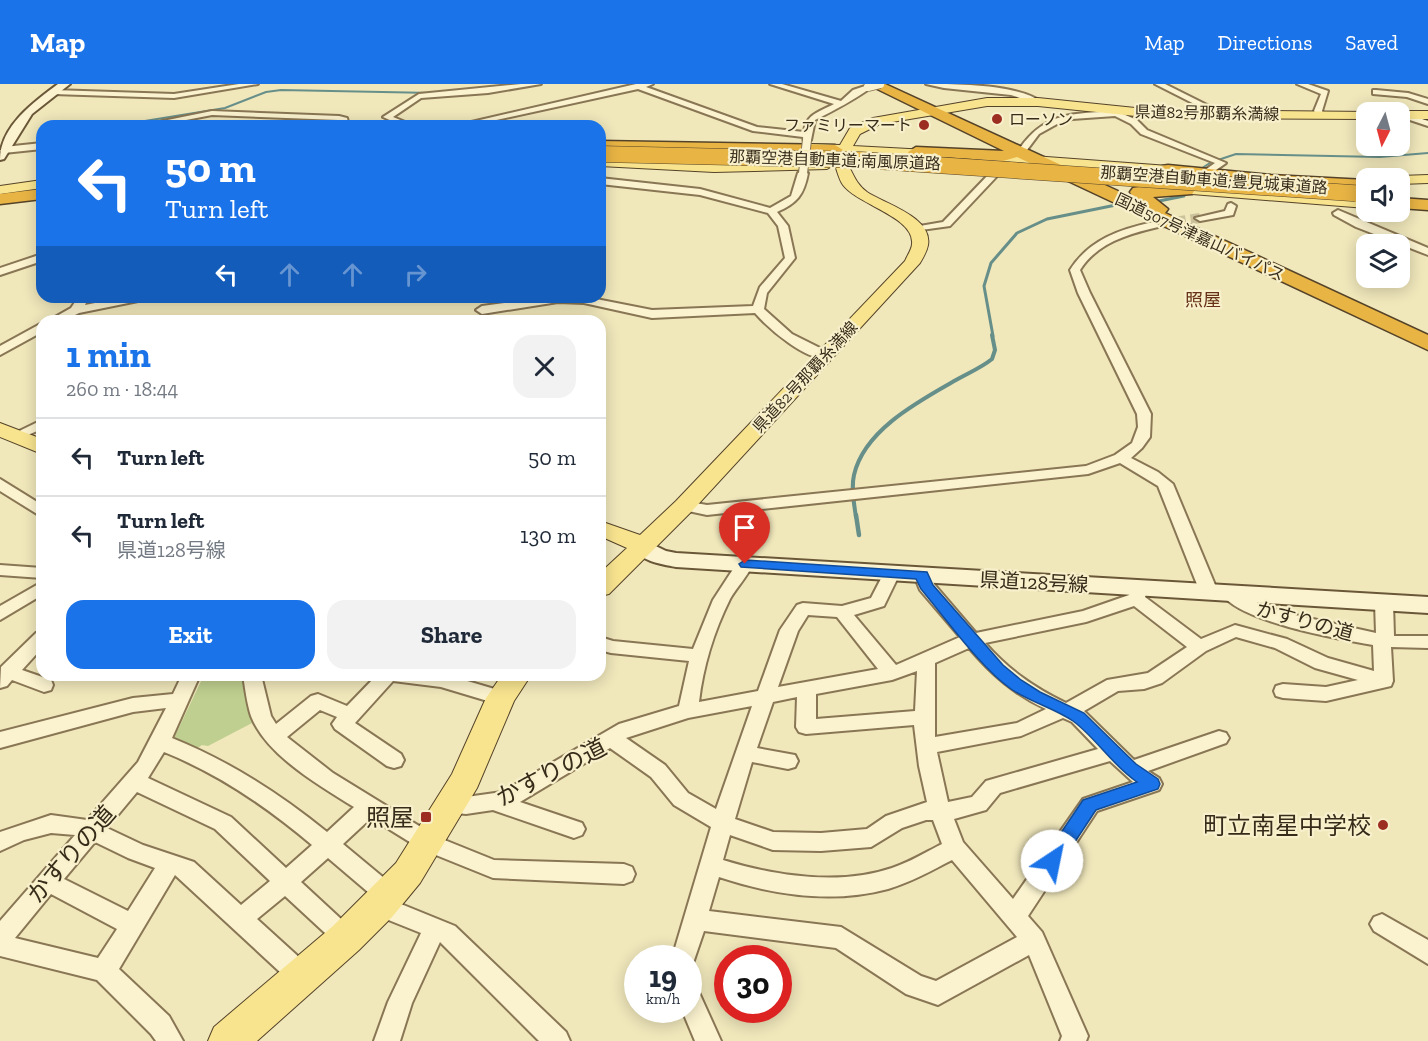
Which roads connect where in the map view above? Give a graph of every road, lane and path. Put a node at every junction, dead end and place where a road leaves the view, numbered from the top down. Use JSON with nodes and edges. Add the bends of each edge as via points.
{"nodes":[{"id":1,"x":65,"y":84,"type":"edge"},
{"id":2,"x":254,"y":84,"type":"edge"},
{"id":3,"x":537,"y":84,"type":"edge"},
{"id":4,"x":630,"y":84,"type":"edge"},
{"id":5,"x":650,"y":84,"type":"edge"},
{"id":6,"x":774,"y":84,"type":"edge"},
{"id":7,"x":880,"y":84,"type":"edge"},
{"id":8,"x":888,"y":84,"type":"edge"},
{"id":9,"x":930,"y":84,"type":"edge"},
{"id":10,"x":1159,"y":84,"type":"edge"},
{"id":11,"x":1301,"y":84,"type":"edge"},
{"id":12,"x":871,"y":86,"type":"edge"},
{"id":13,"x":951,"y":86,"type":"edge"},
{"id":14,"x":639,"y":87,"type":"junction"},
{"id":15,"x":1398,"y":89,"type":"dead end"},
{"id":16,"x":494,"y":90,"type":"junction"},
{"id":17,"x":53,"y":92,"type":"junction"},
{"id":18,"x":1376,"y":92,"type":"dead end"},
{"id":19,"x":1408,"y":95,"type":"junction"},
{"id":20,"x":513,"y":98,"type":"dead end"},
{"id":21,"x":522,"y":101,"type":"dead end"},
{"id":22,"x":1038,"y":102,"type":"junction"},
{"id":23,"x":1428,"y":102,"type":"edge"},
{"id":24,"x":841,"y":104,"type":"junction"},
{"id":25,"x":540,"y":109,"type":"junction"},
{"id":26,"x":935,"y":109,"type":"junction"},
{"id":27,"x":1117,"y":112,"type":"junction"},
{"id":28,"x":1223,"y":115,"type":"junction"},
{"id":29,"x":1322,"y":115,"type":"junction"},
{"id":30,"x":1356,"y":115,"type":"edge"},
{"id":31,"x":1410,"y":115,"type":"edge"},
{"id":32,"x":1428,"y":115,"type":"edge"},
{"id":33,"x":1410,"y":118,"type":"edge"},
{"id":34,"x":174,"y":120,"type":"edge"},
{"id":35,"x":344,"y":120,"type":"edge"},
{"id":36,"x":395,"y":120,"type":"edge"},
{"id":37,"x":486,"y":120,"type":"edge"},
{"id":38,"x":1428,"y":124,"type":"edge"},
{"id":39,"x":807,"y":138,"type":"junction"},
{"id":40,"x":36,"y":146,"type":"edge"},
{"id":41,"x":3,"y":147,"type":"edge"},
{"id":42,"x":1016,"y":147,"type":"junction"},
{"id":43,"x":841,"y":148,"type":"junction"},
{"id":44,"x":606,"y":150,"type":"edge"},
{"id":45,"x":606,"y":150,"type":"edge"},
{"id":46,"x":606,"y":150,"type":"edge"},
{"id":47,"x":606,"y":150,"type":"edge"},
{"id":48,"x":916,"y":152,"type":"junction"},
{"id":49,"x":1037,"y":161,"type":"junction"},
{"id":50,"x":606,"y":162,"type":"edge"},
{"id":51,"x":891,"y":166,"type":"junction"},
{"id":52,"x":843,"y":168,"type":"dead end"},
{"id":53,"x":1168,"y":170,"type":"junction"},
{"id":54,"x":1067,"y":171,"type":"junction"},
{"id":55,"x":1213,"y":173,"type":"junction"},
{"id":56,"x":994,"y":174,"type":"junction"},
{"id":57,"x":1428,"y":179,"type":"edge"},
{"id":58,"x":1356,"y":181,"type":"edge"},
{"id":59,"x":606,"y":182,"type":"edge"},
{"id":60,"x":1356,"y":182,"type":"edge"},
{"id":61,"x":1101,"y":183,"type":"junction"},
{"id":62,"x":1410,"y":185,"type":"edge"},
{"id":63,"x":1428,"y":186,"type":"edge"},
{"id":64,"x":36,"y":187,"type":"edge"},
{"id":65,"x":1410,"y":187,"type":"edge"},
{"id":66,"x":36,"y":188,"type":"edge"},
{"id":67,"x":0,"y":190,"type":"edge"},
{"id":68,"x":1186,"y":190,"type":"junction"},
{"id":69,"x":1410,"y":190,"type":"edge"},
{"id":70,"x":1356,"y":191,"type":"edge"},
{"id":71,"x":0,"y":194,"type":"edge"},
{"id":72,"x":1428,"y":194,"type":"edge"},
{"id":73,"x":36,"y":197,"type":"edge"},
{"id":74,"x":1232,"y":200,"type":"junction"},
{"id":75,"x":0,"y":201,"type":"edge"},
{"id":76,"x":1356,"y":203,"type":"edge"},
{"id":77,"x":1410,"y":206,"type":"edge"},
{"id":78,"x":1428,"y":207,"type":"edge"},
{"id":79,"x":771,"y":211,"type":"junction"},
{"id":80,"x":1338,"y":213,"type":"dead end"},
{"id":81,"x":1157,"y":217,"type":"junction"},
{"id":82,"x":1200,"y":218,"type":"tunnel mouth"},
{"id":83,"x":918,"y":229,"type":"junction"},
{"id":84,"x":1428,"y":252,"type":"edge"},
{"id":85,"x":36,"y":259,"type":"edge"},
{"id":86,"x":0,"y":272,"type":"edge"},
{"id":87,"x":76,"y":303,"type":"edge"},
{"id":88,"x":530,"y":303,"type":"edge"},
{"id":89,"x":599,"y":303,"type":"edge"},
{"id":90,"x":758,"y":309,"type":"junction"},
{"id":91,"x":482,"y":310,"type":"dead end"},
{"id":92,"x":61,"y":315,"type":"edge"},
{"id":93,"x":36,"y":330,"type":"edge"},
{"id":94,"x":1428,"y":333,"type":"edge"},
{"id":95,"x":1428,"y":343,"type":"edge"},
{"id":96,"x":0,"y":351,"type":"edge"},
{"id":97,"x":824,"y":355,"type":"junction"},
{"id":98,"x":36,"y":426,"type":"edge"},
{"id":99,"x":8,"y":433,"type":"edge"},
{"id":100,"x":36,"y":445,"type":"edge"},
{"id":101,"x":1121,"y":458,"type":"junction"},
{"id":102,"x":0,"y":484,"type":"edge"},
{"id":103,"x":684,"y":506,"type":"junction"},
{"id":104,"x":36,"y":508,"type":"edge"},
{"id":105,"x":606,"y":530,"type":"edge"},
{"id":106,"x":643,"y":548,"type":"junction"},
{"id":107,"x":745,"y":564,"type":"junction"},
{"id":108,"x":0,"y":570,"type":"edge"},
{"id":109,"x":36,"y":573,"type":"edge"},
{"id":110,"x":892,"y":573,"type":"junction"},
{"id":111,"x":922,"y":575,"type":"junction"},
{"id":112,"x":606,"y":582,"type":"edge"},
{"id":113,"x":36,"y":591,"type":"edge"},
{"id":114,"x":1220,"y":593,"type":"junction"},
{"id":115,"x":1138,"y":594,"type":"junction"},
{"id":116,"x":1384,"y":603,"type":"junction"},
{"id":117,"x":1428,"y":606,"type":"edge"},
{"id":118,"x":842,"y":612,"type":"junction"},
{"id":119,"x":0,"y":614,"type":"edge"},
{"id":120,"x":970,"y":640,"type":"junction"},
{"id":121,"x":1383,"y":640,"type":"junction"},
{"id":122,"x":1428,"y":642,"type":"edge"},
{"id":123,"x":36,"y":644,"type":"edge"},
{"id":124,"x":606,"y":645,"type":"edge"},
{"id":125,"x":1200,"y":647,"type":"junction"},
{"id":126,"x":700,"y":656,"type":"junction"},
{"id":127,"x":925,"y":661,"type":"junction"},
{"id":128,"x":891,"y":673,"type":"junction"},
{"id":129,"x":4,"y":676,"type":"edge"},
{"id":130,"x":188,"y":681,"type":"edge"},
{"id":131,"x":253,"y":681,"type":"edge"},
{"id":132,"x":382,"y":681,"type":"edge"},
{"id":133,"x":451,"y":681,"type":"edge"},
{"id":134,"x":1384,"y":681,"type":"junction"},
{"id":135,"x":44,"y":685,"type":"dead end"},
{"id":136,"x":509,"y":687,"type":"edge"},
{"id":137,"x":807,"y":690,"type":"junction"},
{"id":138,"x":1283,"y":691,"type":"dead end"},
{"id":139,"x":763,"y":698,"type":"junction"},
{"id":140,"x":180,"y":700,"type":"junction"},
{"id":141,"x":688,"y":711,"type":"junction"},
{"id":142,"x":1065,"y":711,"type":"junction"},
{"id":143,"x":350,"y":715,"type":"junction"},
{"id":144,"x":924,"y":717,"type":"junction"},
{"id":145,"x":273,"y":737,"type":"junction"},
{"id":146,"x":610,"y":737,"type":"junction"},
{"id":147,"x":1219,"y":738,"type":"dead end"},
{"id":148,"x":0,"y":740,"type":"edge"},
{"id":149,"x":160,"y":742,"type":"junction"},
{"id":150,"x":926,"y":746,"type":"junction"},
{"id":151,"x":1114,"y":752,"type":"junction"},
{"id":152,"x":745,"y":753,"type":"junction"},
{"id":153,"x":394,"y":760,"type":"dead end"},
{"id":154,"x":788,"y":761,"type":"dead end"},
{"id":155,"x":1130,"y":769,"type":"junction"},
{"id":156,"x":134,"y":781,"type":"junction"},
{"id":157,"x":494,"y":802,"type":"junction"},
{"id":158,"x":940,"y":805,"type":"junction"},
{"id":159,"x":452,"y":806,"type":"junction"},
{"id":160,"x":369,"y":807,"type":"junction"},
{"id":161,"x":723,"y":824,"type":"junction"},
{"id":162,"x":574,"y":829,"type":"dead end"},
{"id":163,"x":91,"y":830,"type":"junction"},
{"id":164,"x":0,"y":842,"type":"edge"},
{"id":165,"x":429,"y":843,"type":"junction"},
{"id":166,"x":327,"y":845,"type":"junction"},
{"id":167,"x":955,"y":848,"type":"junction"},
{"id":168,"x":170,"y":864,"type":"junction"},
{"id":169,"x":711,"y":865,"type":"junction"},
{"id":170,"x":624,"y":874,"type":"dead end"},
{"id":171,"x":286,"y":882,"type":"junction"},
{"id":172,"x":46,"y":883,"type":"junction"},
{"id":173,"x":384,"y":901,"type":"junction"},
{"id":174,"x":1015,"y":916,"type":"junction"},
{"id":175,"x":240,"y":919,"type":"junction"},
{"id":176,"x":694,"y":919,"type":"junction"},
{"id":177,"x":1382,"y":924,"type":"dead end"},
{"id":178,"x":132,"y":925,"type":"junction"},
{"id":179,"x":4,"y":927,"type":"edge"},
{"id":180,"x":435,"y":928,"type":"junction"},
{"id":181,"x":345,"y":938,"type":"junction"},
{"id":182,"x":1034,"y":940,"type":"junction"},
{"id":183,"x":0,"y":945,"type":"edge"},
{"id":184,"x":687,"y":945,"type":"edge"},
{"id":185,"x":1428,"y":953,"type":"edge"},
{"id":186,"x":104,"y":971,"type":"junction"},
{"id":187,"x":303,"y":978,"type":"junction"},
{"id":188,"x":700,"y":1023,"type":"edge"},
{"id":189,"x":170,"y":1041,"type":"edge"},
{"id":190,"x":228,"y":1041,"type":"edge"},
{"id":191,"x":387,"y":1041,"type":"edge"},
{"id":192,"x":557,"y":1041,"type":"edge"},
{"id":193,"x":708,"y":1041,"type":"edge"},
{"id":194,"x":1073,"y":1041,"type":"edge"}],
"edges":[{"from":1,"to":17,"type":"main road"},
{"from":2,"to":17,"type":"street","via":[[174,96]]},
{"from":3,"to":16,"type":"street"},
{"from":4,"to":14,"type":"street"},
{"from":5,"to":14,"type":"street"},
{"from":6,"to":24,"type":"street"},
{"from":7,"to":12,"type":"street","bridge":true},
{"from":8,"to":26,"type":"highway","name":"国道507号津嘉山バイパス"},
{"from":9,"to":13,"type":"street"},
{"from":10,"to":28,"type":"street"},
{"from":11,"to":29,"type":"street","via":[[1325,93],[1318,111]]},
{"from":12,"to":24,"type":"street"},
{"from":12,"to":26,"type":"highway","name":"国道507号津嘉山バイパス"},
{"from":13,"to":22,"type":"street","via":[[1004,90]]},
{"from":14,"to":25,"type":"street"},
{"from":14,"to":39,"type":"street","via":[[756,129]]},
{"from":15,"to":19,"type":"street"},
{"from":16,"to":20,"type":"street"},
{"from":16,"to":36,"type":"street","via":[[419,96],[387,117]]},
{"from":17,"to":41,"type":"main road","via":[[28,112]]},
{"from":18,"to":19,"type":"street"},
{"from":19,"to":23,"type":"street"},
{"from":21,"to":25,"type":"street"},
{"from":22,"to":26,"type":"main road","name":"県道82号那覇糸満線","via":[[987,102]]},
{"from":22,"to":27,"type":"main road","name":"県道82号那覇糸満線"},
{"from":24,"to":39,"type":"street","via":[[812,118]]},
{"from":25,"to":37,"type":"street"},
{"from":26,"to":42,"type":"highway","name":"国道507号津嘉山バイパス"},
{"from":26,"to":43,"type":"main road","name":"県道82号那覇糸満線","via":[[867,124]]},
{"from":27,"to":28,"type":"main road","name":"県道82号那覇糸満線"},
{"from":27,"to":42,"type":"street","via":[[1054,122]]},
{"from":27,"to":55,"type":"street","via":[[1144,132],[1222,163],[1210,170]]},
{"from":28,"to":29,"type":"main road","name":"県道82号那覇糸満線"},
{"from":29,"to":30,"type":"main road","name":"県道82号那覇糸満線"},
{"from":31,"to":32,"type":"main road"},
{"from":33,"to":38,"type":"street"},
{"from":34,"to":35,"type":"street","via":[[212,113]]},
{"from":39,"to":79,"type":"street","bridge":true,"via":[[800,192]]},
{"from":40,"to":41,"type":"street"},
{"from":42,"to":48,"type":"highway","via":[[1013,153],[1003,156]]},
{"from":42,"to":49,"type":"highway","name":"国道507号津嘉山バイパス"},
{"from":42,"to":54,"type":"highway","name":"国道507号津嘉山バイパス"},
{"from":43,"to":44,"type":"highway"},
{"from":43,"to":45,"type":"main road","via":[[749,145]]},
{"from":43,"to":48,"type":"main road"},
{"from":46,"to":51,"type":"highway","bridge":true},
{"from":47,"to":54,"type":"highway","name":"那覇空港自動車道;南風原道路","bridge":true},
{"from":48,"to":49,"type":"main road"},
{"from":49,"to":54,"type":"highway","name":"国道507号津嘉山バイパス"},
{"from":49,"to":54,"type":"main road"},
{"from":50,"to":51,"type":"main road","via":[[714,168]]},
{"from":51,"to":56,"type":"main road"},
{"from":52,"to":83,"type":"main road","via":[[844,178],[853,189]]},
{"from":53,"to":54,"type":"main road"},
{"from":53,"to":55,"type":"main road"},
{"from":53,"to":60,"type":"highway","via":[[1271,180]]},
{"from":54,"to":56,"type":"main road"},
{"from":54,"to":61,"type":"highway","name":"国道507号津嘉山バイパス"},
{"from":54,"to":61,"type":"main road"},
{"from":54,"to":70,"type":"highway","name":"那覇空港自動車道;豊見城東道路","bridge":true},
{"from":54,"to":95,"type":"highway","name":"国道507号津嘉山バイパス"},
{"from":55,"to":58,"type":"main road"},
{"from":56,"to":83,"type":"street","via":[[946,224]]},
{"from":57,"to":62,"type":"main road"},
{"from":59,"to":79,"type":"street","via":[[700,192]]},
{"from":61,"to":68,"type":"main road"},
{"from":61,"to":81,"type":"highway","name":"国道507号津嘉山バイパス"},
{"from":63,"to":65,"type":"highway"},
{"from":64,"to":67,"type":"main road"},
{"from":66,"to":71,"type":"highway"},
{"from":68,"to":74,"type":"main road"},
{"from":68,"to":81,"type":"highway","via":[[1139,192]]},
{"from":69,"to":72,"type":"highway"},
{"from":73,"to":75,"type":"highway"},
{"from":74,"to":76,"type":"highway"},
{"from":74,"to":82,"type":"street","via":[[1229,213]]},
{"from":77,"to":78,"type":"highway"},
{"from":79,"to":90,"type":"street","via":[[783,226],[790,258],[763,288]]},
{"from":80,"to":84,"type":"street"},
{"from":81,"to":94,"type":"highway","name":"国道507号津嘉山バイパス"},
{"from":81,"to":101,"type":"street","via":[[1089,253],[1075,270],[1147,426],[1145,436]]},
{"from":83,"to":97,"type":"main road","name":"県道82号那覇糸満線","via":[[922,245],[912,263]]},
{"from":85,"to":86,"type":"street"},
{"from":87,"to":92,"type":"street"},
{"from":88,"to":91,"type":"street"},
{"from":89,"to":90,"type":"street","via":[[652,314]]},
{"from":90,"to":97,"type":"street","via":[[775,327]]},
{"from":93,"to":96,"type":"street"},
{"from":97,"to":103,"type":"main road","name":"県道82号那覇糸満線"},
{"from":98,"to":99,"type":"street"},
{"from":99,"to":100,"type":"main road"},
{"from":101,"to":103,"type":"street","via":[[1088,470],[707,510]]},
{"from":101,"to":114,"type":"street","via":[[1165,484]]},
{"from":102,"to":104,"type":"street"},
{"from":103,"to":106,"type":"main road","name":"県道82号那覇糸満線"},
{"from":105,"to":106,"type":"main road"},
{"from":106,"to":107,"type":"main road","name":"県道128号線","via":[[676,560]]},
{"from":106,"to":112,"type":"main road","name":"県道82号那覇糸満線"},
{"from":107,"to":110,"type":"main road","name":"県道128号線"},
{"from":107,"to":126,"type":"street","via":[[729,588]]},
{"from":108,"to":109,"type":"street"},
{"from":110,"to":111,"type":"main road","name":"県道128号線"},
{"from":110,"to":118,"type":"street","via":[[878,603]]},
{"from":111,"to":115,"type":"main road","name":"県道128号線"},
{"from":111,"to":120,"type":"street","via":[[926,586]]},
{"from":113,"to":119,"type":"street"},
{"from":114,"to":115,"type":"main road","name":"県道128号線"},
{"from":114,"to":116,"type":"main road","name":"県道128号線"},
{"from":114,"to":121,"type":"street","name":"かすりの道","via":[[1304,624]]},
{"from":115,"to":120,"type":"street","via":[[1086,616]]},
{"from":115,"to":125,"type":"street"},
{"from":116,"to":117,"type":"main road","name":"県道128号線"},
{"from":116,"to":121,"type":"street","name":"かすりの道"},
{"from":118,"to":128,"type":"street"},
{"from":118,"to":139,"type":"street","via":[[803,609],[789,630]]},
{"from":120,"to":127,"type":"street"},
{"from":120,"to":142,"type":"street","via":[[1015,684]]},
{"from":121,"to":122,"type":"street","name":"かすりの道"},
{"from":121,"to":134,"type":"street","name":"かすりの道"},
{"from":123,"to":129,"type":"street"},
{"from":124,"to":126,"type":"street"},
{"from":125,"to":134,"type":"street","via":[[1235,631],[1281,643],[1322,663]]},
{"from":125,"to":142,"type":"street","via":[[1155,678],[1114,686]]},
{"from":126,"to":141,"type":"street"},
{"from":127,"to":128,"type":"street"},
{"from":127,"to":144,"type":"street","via":[[929,679]]},
{"from":128,"to":137,"type":"street"},
{"from":129,"to":135,"type":"street"},
{"from":130,"to":140,"type":"street","name":"かすりの道"},
{"from":131,"to":145,"type":"street","via":[[261,716]]},
{"from":132,"to":143,"type":"street"},
{"from":133,"to":136,"type":"street"},
{"from":134,"to":138,"type":"street","via":[[1326,694]]},
{"from":136,"to":159,"type":"main road"},
{"from":137,"to":139,"type":"street"},
{"from":137,"to":144,"type":"street","via":[[806,727]]},
{"from":139,"to":141,"type":"street"},
{"from":139,"to":152,"type":"street"},
{"from":140,"to":148,"type":"street","via":[[133,705]]},
{"from":140,"to":149,"type":"street","name":"かすりの道"},
{"from":141,"to":146,"type":"street"},
{"from":142,"to":150,"type":"street","via":[[1021,729]]},
{"from":142,"to":151,"type":"street","via":[[1079,717]]},
{"from":143,"to":145,"type":"street","via":[[318,701]]},
{"from":143,"to":153,"type":"street","via":[[342,724]]},
{"from":144,"to":150,"type":"street"},
{"from":145,"to":160,"type":"street"},
{"from":146,"to":157,"type":"street","name":"かすりの道","via":[[506,800]]},
{"from":146,"to":161,"type":"street","name":"かすりの道","via":[[658,771],[681,799]]},
{"from":147,"to":155,"type":"street"},
{"from":149,"to":156,"type":"street","name":"かすりの道"},
{"from":149,"to":166,"type":"street","via":[[224,770],[261,793]]},
{"from":150,"to":158,"type":"street"},
{"from":151,"to":155,"type":"street"},
{"from":151,"to":158,"type":"street","name":"かすりの道","via":[[993,787],[979,804]]},
{"from":152,"to":154,"type":"street"},
{"from":152,"to":161,"type":"street"},
{"from":155,"to":174,"type":"street","via":[[1152,784],[1090,805]]},
{"from":156,"to":163,"type":"street","name":"かすりの道"},
{"from":156,"to":171,"type":"street","via":[[224,824]]},
{"from":157,"to":159,"type":"street","name":"かすりの道"},
{"from":157,"to":162,"type":"street"},
{"from":158,"to":161,"type":"street","name":"かすりの道","via":[[894,822],[871,838],[772,841]]},
{"from":158,"to":167,"type":"street"},
{"from":159,"to":165,"type":"main road"},
{"from":160,"to":165,"type":"street"},
{"from":160,"to":166,"type":"street"},
{"from":161,"to":169,"type":"street"},
{"from":163,"to":164,"type":"street","via":[[51,824]]},
{"from":163,"to":168,"type":"street"},
{"from":163,"to":172,"type":"street","name":"かすりの道"},
{"from":165,"to":170,"type":"street","via":[[493,869]]},
{"from":165,"to":173,"type":"main road"},
{"from":166,"to":171,"type":"street"},
{"from":166,"to":173,"type":"street"},
{"from":167,"to":169,"type":"street","via":[[890,879],[848,886],[784,885]]},
{"from":167,"to":174,"type":"street"},
{"from":168,"to":175,"type":"street","via":[[186,869]]},
{"from":168,"to":178,"type":"street"},
{"from":169,"to":176,"type":"street"},
{"from":171,"to":175,"type":"street"},
{"from":171,"to":181,"type":"street"},
{"from":172,"to":178,"type":"street"},
{"from":172,"to":179,"type":"street","name":"かすりの道"},
{"from":173,"to":180,"type":"street"},
{"from":173,"to":181,"type":"main road"},
{"from":174,"to":182,"type":"street"},
{"from":175,"to":187,"type":"street"},
{"from":176,"to":182,"type":"street","via":[[841,938],[915,986],[938,993]]},
{"from":176,"to":184,"type":"street"},
{"from":177,"to":185,"type":"street"},
{"from":178,"to":186,"type":"street"},
{"from":180,"to":191,"type":"street","via":[[400,1002]]},
{"from":180,"to":192,"type":"street","via":[[447,933]]},
{"from":181,"to":187,"type":"main road"},
{"from":182,"to":194,"type":"street","via":[[1075,1036]]},
{"from":183,"to":186,"type":"street"},
{"from":186,"to":189,"type":"street","via":[[160,1025]]},
{"from":187,"to":190,"type":"main road"},
{"from":188,"to":193,"type":"street"}]}
